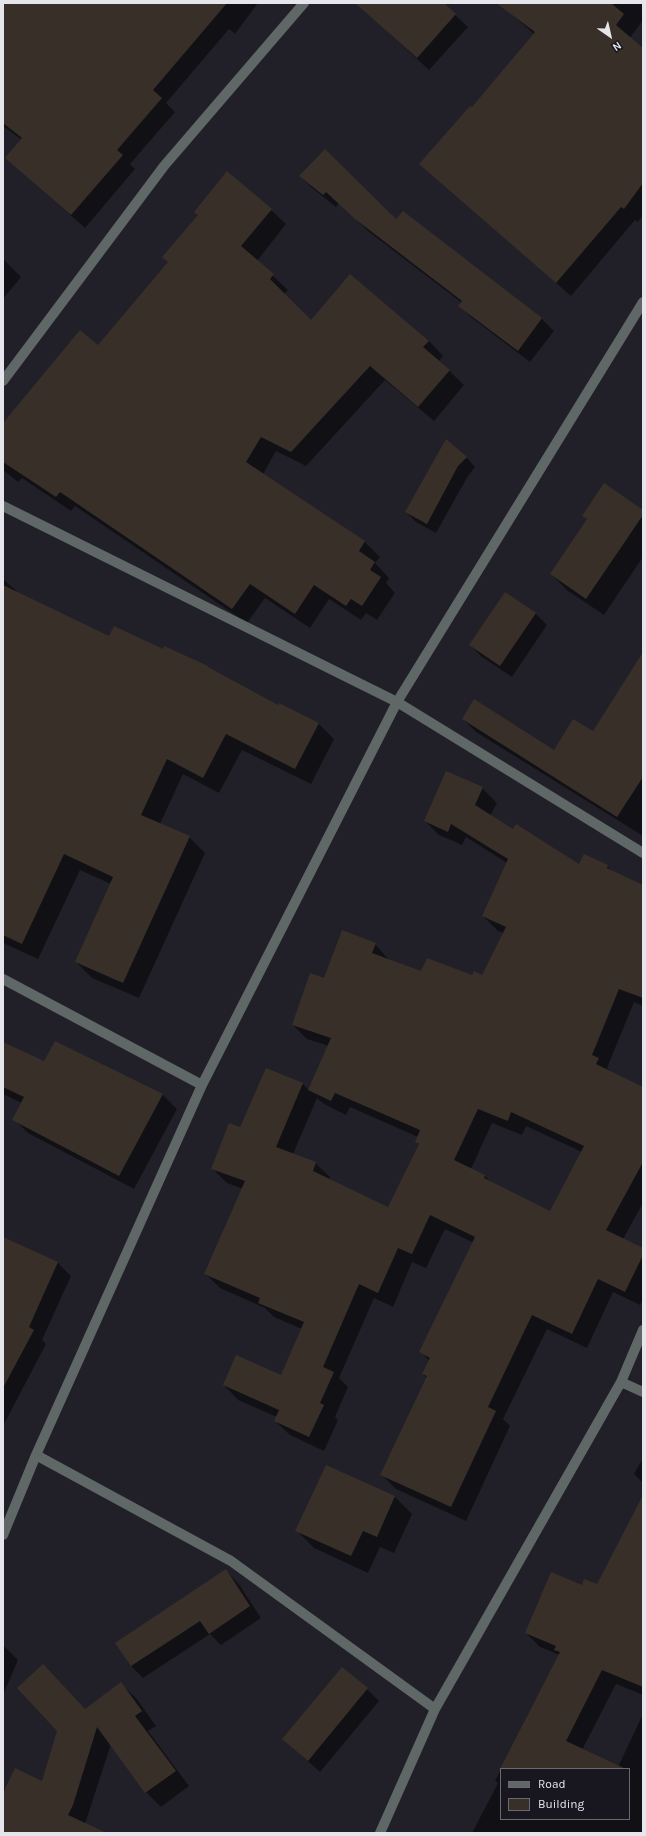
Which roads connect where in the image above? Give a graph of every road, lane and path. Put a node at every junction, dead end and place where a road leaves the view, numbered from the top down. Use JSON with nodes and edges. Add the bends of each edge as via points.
{"nodes":[{"id":1,"x":304,"y":3,"type":"edge"},
{"id":2,"x":643,"y":302,"type":"edge"},
{"id":3,"x":3,"y":381,"type":"edge"},
{"id":4,"x":3,"y":506,"type":"edge"},
{"id":5,"x":397,"y":702,"type":"junction"},
{"id":6,"x":643,"y":853,"type":"edge"},
{"id":7,"x":3,"y":979,"type":"edge"},
{"id":8,"x":202,"y":1085,"type":"junction"},
{"id":9,"x":643,"y":1330,"type":"edge"},
{"id":10,"x":621,"y":1382,"type":"junction"},
{"id":11,"x":643,"y":1392,"type":"edge"},
{"id":12,"x":36,"y":1455,"type":"junction"},
{"id":13,"x":3,"y":1535,"type":"edge"},
{"id":14,"x":435,"y":1710,"type":"junction"},
{"id":15,"x":380,"y":1833,"type":"edge"}],
"edges":[{"from":1,"to":3,"type":"street","via":[[164,166]]},
{"from":2,"to":5,"type":"street"},
{"from":4,"to":5,"type":"street"},
{"from":5,"to":6,"type":"street"},
{"from":5,"to":8,"type":"street"},
{"from":7,"to":8,"type":"street"},
{"from":8,"to":12,"type":"street"},
{"from":9,"to":10,"type":"street"},
{"from":10,"to":11,"type":"street"},
{"from":10,"to":14,"type":"street"},
{"from":12,"to":13,"type":"street"},
{"from":12,"to":14,"type":"street","via":[[231,1561]]},
{"from":14,"to":15,"type":"street"}]}
